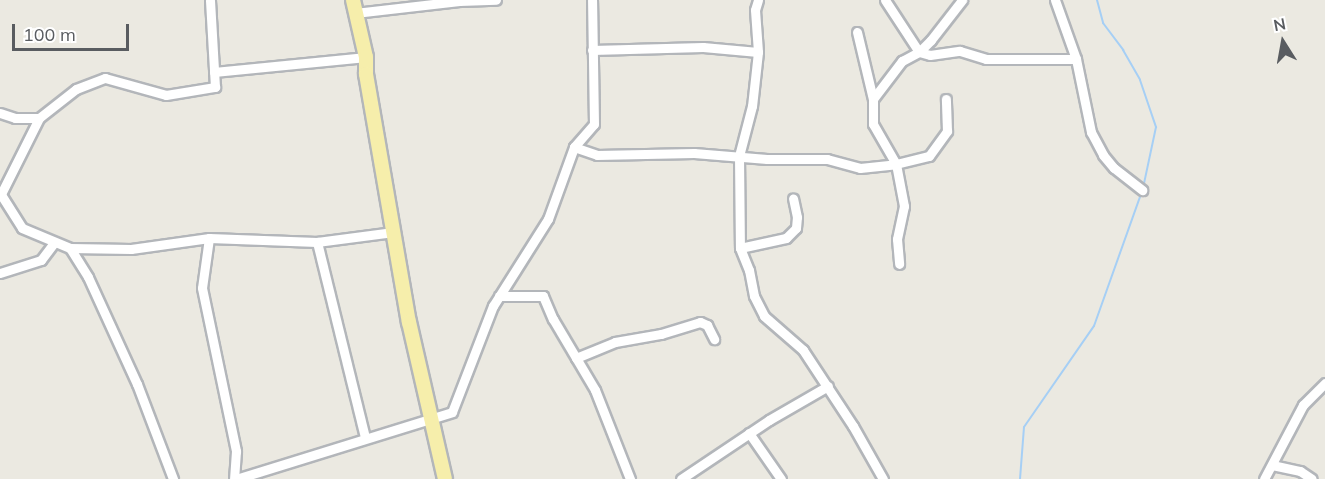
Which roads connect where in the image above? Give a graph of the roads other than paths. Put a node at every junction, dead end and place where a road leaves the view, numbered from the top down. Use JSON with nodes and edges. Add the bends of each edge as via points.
{"nodes":[{"id":1,"x":210,"y":0,"type":"edge"},
{"id":2,"x":496,"y":0,"type":"edge"},
{"id":3,"x":592,"y":0,"type":"edge"},
{"id":4,"x":758,"y":0,"type":"edge"},
{"id":5,"x":885,"y":0,"type":"edge"},
{"id":6,"x":962,"y":0,"type":"edge"},
{"id":7,"x":1055,"y":0,"type":"edge"},
{"id":8,"x":354,"y":7,"type":"edge"},
{"id":9,"x":857,"y":32,"type":"dead end"},
{"id":10,"x":592,"y":50,"type":"junction"},
{"id":11,"x":758,"y":52,"type":"junction"},
{"id":12,"x":919,"y":52,"type":"junction"},
{"id":13,"x":366,"y":57,"type":"junction"},
{"id":14,"x":1076,"y":59,"type":"junction"},
{"id":15,"x":214,"y":72,"type":"junction"},
{"id":16,"x":873,"y":99,"type":"junction"},
{"id":17,"x":946,"y":99,"type":"dead end"},
{"id":18,"x":0,"y":113,"type":"edge"},
{"id":19,"x":39,"y":118,"type":"junction"},
{"id":20,"x":574,"y":147,"type":"junction"},
{"id":21,"x":739,"y":156,"type":"junction"},
{"id":22,"x":896,"y":164,"type":"junction"},
{"id":23,"x":1142,"y":190,"type":"dead end"},
{"id":24,"x":0,"y":195,"type":"edge"},
{"id":25,"x":793,"y":198,"type":"dead end"},
{"id":26,"x":393,"y":232,"type":"junction"},
{"id":27,"x":209,"y":238,"type":"junction"},
{"id":28,"x":317,"y":242,"type":"junction"},
{"id":29,"x":54,"y":243,"type":"junction"},
{"id":30,"x":70,"y":248,"type":"junction"},
{"id":31,"x":740,"y":248,"type":"junction"},
{"id":32,"x":899,"y":264,"type":"dead end"},
{"id":33,"x":0,"y":273,"type":"edge"},
{"id":34,"x":499,"y":296,"type":"junction"},
{"id":35,"x":714,"y":339,"type":"dead end"},
{"id":36,"x":576,"y":358,"type":"junction"},
{"id":37,"x":1325,"y":383,"type":"edge"},
{"id":38,"x":828,"y":386,"type":"junction"},
{"id":39,"x":430,"y":419,"type":"junction"},
{"id":40,"x":749,"y":433,"type":"junction"},
{"id":41,"x":365,"y":438,"type":"junction"},
{"id":42,"x":1272,"y":465,"type":"junction"},
{"id":43,"x":173,"y":479,"type":"edge"},
{"id":44,"x":235,"y":479,"type":"edge"},
{"id":45,"x":446,"y":479,"type":"edge"},
{"id":46,"x":630,"y":479,"type":"edge"},
{"id":47,"x":681,"y":479,"type":"edge"},
{"id":48,"x":781,"y":479,"type":"edge"},
{"id":49,"x":883,"y":479,"type":"edge"},
{"id":50,"x":1264,"y":479,"type":"edge"},
{"id":51,"x":1312,"y":479,"type":"edge"}],
"edges":[{"from":1,"to":15,"type":"street"},
{"from":2,"to":8,"type":"street"},
{"from":3,"to":10,"type":"street"},
{"from":4,"to":11,"type":"street"},
{"from":5,"to":12,"type":"street"},
{"from":6,"to":12,"type":"street"},
{"from":7,"to":14,"type":"street"},
{"from":8,"to":13,"type":"main road"},
{"from":9,"to":16,"type":"street"},
{"from":10,"to":11,"type":"street","via":[[703,47]]},
{"from":10,"to":20,"type":"street","via":[[594,124]]},
{"from":11,"to":21,"type":"street","via":[[752,106]]},
{"from":12,"to":14,"type":"street","via":[[930,55],[960,51],[986,59]]},
{"from":12,"to":16,"type":"street","via":[[902,61]]},
{"from":13,"to":15,"type":"street"},
{"from":13,"to":26,"type":"main road"},
{"from":14,"to":23,"type":"street","via":[[1090,132],[1114,168]]},
{"from":15,"to":19,"type":"street","via":[[215,87],[166,96],[105,78],[76,89]]},
{"from":16,"to":22,"type":"street","via":[[873,124]]},
{"from":17,"to":22,"type":"street","via":[[947,131],[929,156]]},
{"from":18,"to":19,"type":"street","via":[[15,118]]},
{"from":19,"to":24,"type":"street"},
{"from":20,"to":21,"type":"street","via":[[597,155]]},
{"from":20,"to":34,"type":"street","via":[[548,219]]},
{"from":21,"to":22,"type":"street","via":[[827,159],[860,168]]},
{"from":21,"to":31,"type":"street"},
{"from":22,"to":32,"type":"street","via":[[904,206],[897,239]]},
{"from":24,"to":29,"type":"street","via":[[22,228]]},
{"from":25,"to":31,"type":"street","via":[[796,228],[786,238]]},
{"from":26,"to":28,"type":"street"},
{"from":26,"to":39,"type":"main road"},
{"from":27,"to":28,"type":"street"},
{"from":27,"to":30,"type":"street","via":[[131,249]]},
{"from":27,"to":44,"type":"street","via":[[202,288],[236,451]]},
{"from":28,"to":41,"type":"street"},
{"from":29,"to":30,"type":"street"},
{"from":29,"to":33,"type":"street","via":[[41,260]]},
{"from":30,"to":43,"type":"street","via":[[88,277],[137,384]]},
{"from":31,"to":38,"type":"street","via":[[764,316],[803,350]]},
{"from":34,"to":36,"type":"street","via":[[543,296]]},
{"from":34,"to":39,"type":"street","via":[[452,412]]},
{"from":35,"to":36,"type":"street","via":[[707,325],[700,322],[615,342]]},
{"from":36,"to":46,"type":"street","via":[[595,390]]},
{"from":37,"to":42,"type":"street","via":[[1303,405]]},
{"from":38,"to":40,"type":"street"},
{"from":38,"to":49,"type":"street"},
{"from":39,"to":41,"type":"street"},
{"from":39,"to":45,"type":"main road"},
{"from":40,"to":47,"type":"street"},
{"from":40,"to":48,"type":"street"},
{"from":41,"to":44,"type":"street"},
{"from":42,"to":50,"type":"street"},
{"from":42,"to":51,"type":"street","via":[[1300,471]]}]}
